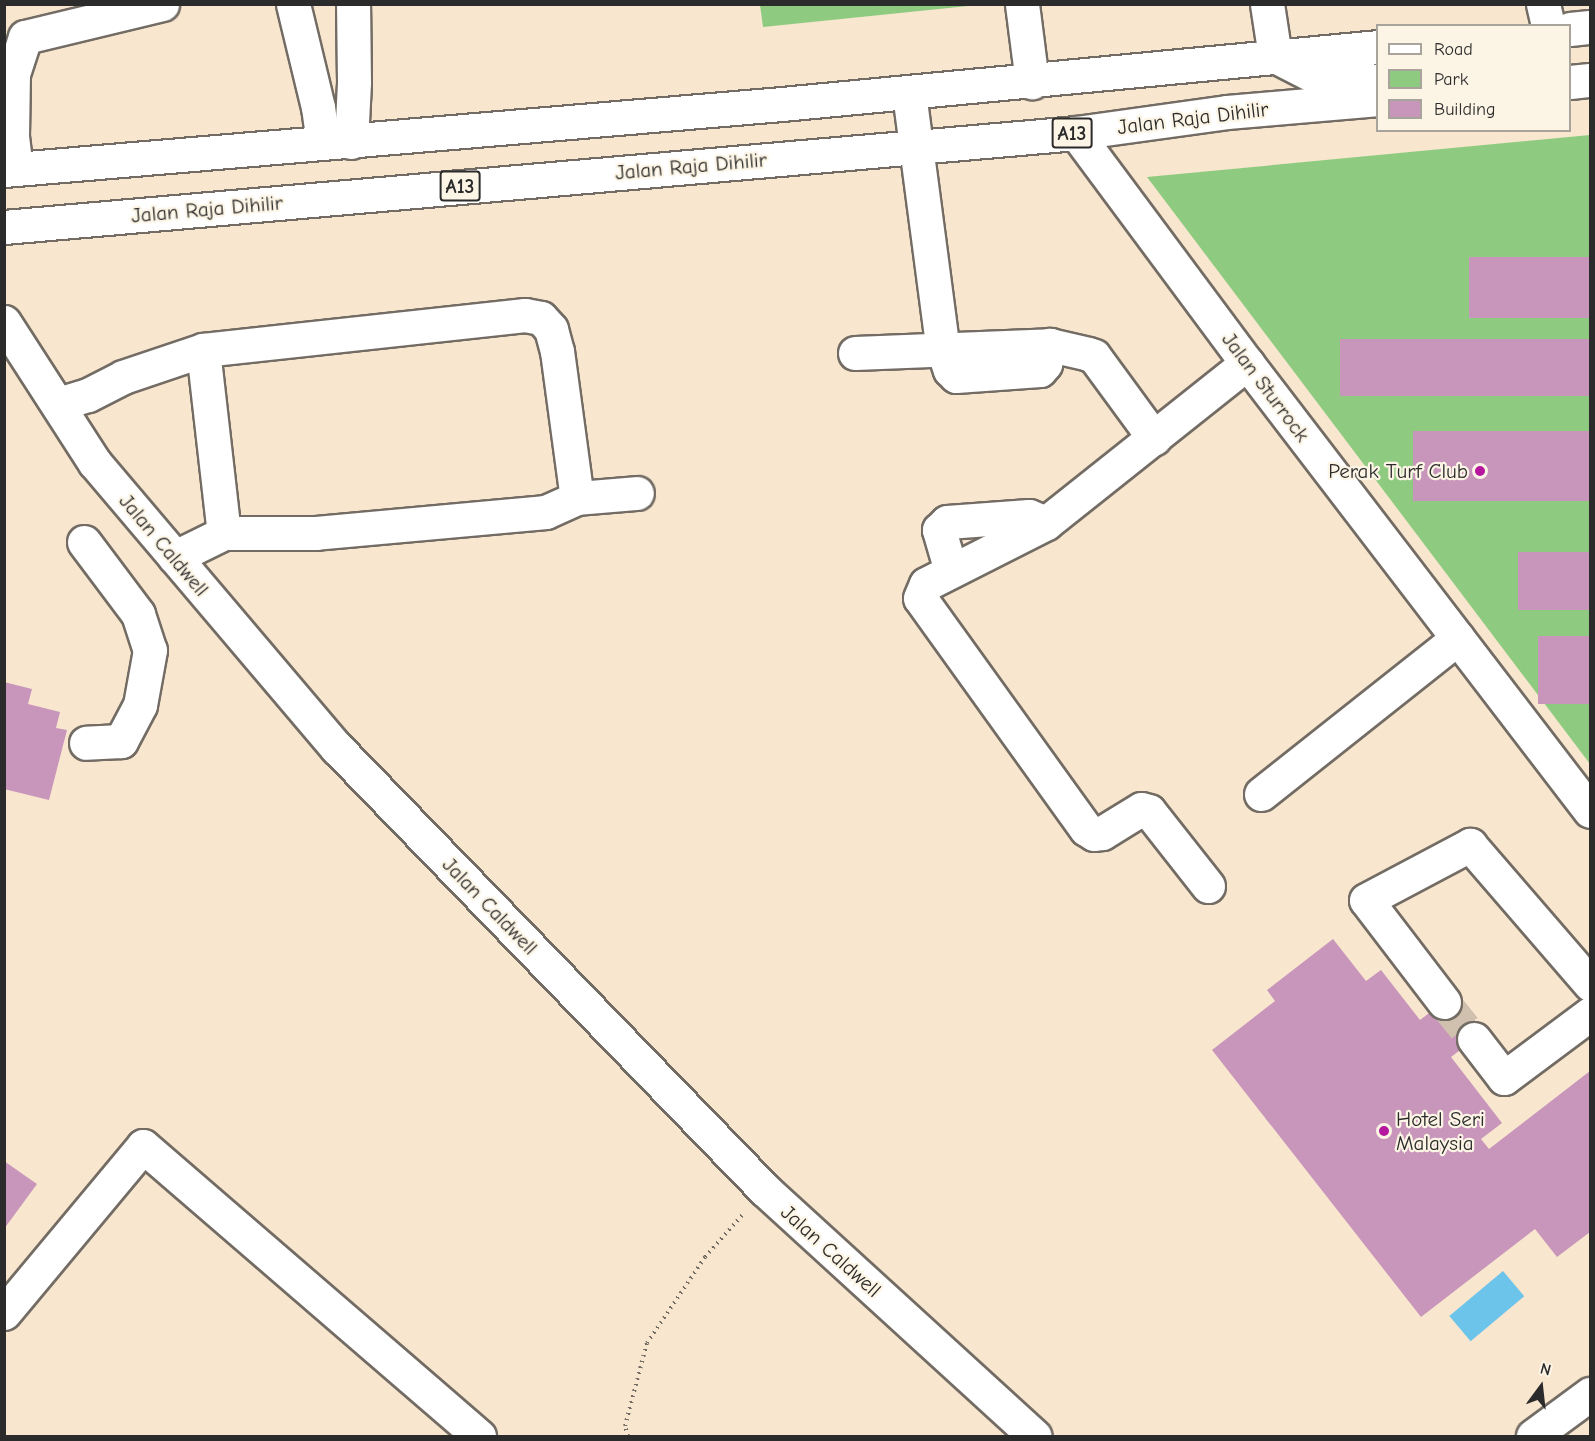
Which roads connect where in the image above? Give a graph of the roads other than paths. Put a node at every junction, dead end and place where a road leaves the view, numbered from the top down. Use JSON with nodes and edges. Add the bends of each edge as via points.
{"nodes":[{"id":1,"x":162,"y":4,"type":"edge"},
{"id":2,"x":293,"y":4,"type":"edge"},
{"id":3,"x":352,"y":4,"type":"edge"},
{"id":4,"x":1022,"y":4,"type":"edge"},
{"id":5,"x":1267,"y":4,"type":"edge"},
{"id":6,"x":1543,"y":4,"type":"edge"},
{"id":7,"x":1548,"y":24,"type":"edge"},
{"id":8,"x":1590,"y":27,"type":"edge"},
{"id":9,"x":1571,"y":29,"type":"edge"},
{"id":10,"x":1376,"y":47,"type":"edge"},
{"id":11,"x":1275,"y":56,"type":"junction"},
{"id":12,"x":1590,"y":80,"type":"edge"},
{"id":13,"x":1376,"y":81,"type":"edge"},
{"id":14,"x":1032,"y":82,"type":"junction"},
{"id":15,"x":1571,"y":82,"type":"edge"},
{"id":16,"x":909,"y":93,"type":"junction"},
{"id":17,"x":1376,"y":99,"type":"edge"},
{"id":18,"x":1076,"y":133,"type":"junction"},
{"id":19,"x":337,"y":142,"type":"junction"},
{"id":20,"x":916,"y":146,"type":"junction"},
{"id":21,"x":10,"y":170,"type":"edge"},
{"id":22,"x":4,"y":227,"type":"edge"},
{"id":23,"x":4,"y":322,"type":"edge"},
{"id":24,"x":203,"y":350,"type":"junction"},
{"id":25,"x":943,"y":350,"type":"junction"},
{"id":26,"x":855,"y":353,"type":"dead end"},
{"id":27,"x":1247,"y":363,"type":"junction"},
{"id":28,"x":17,"y":368,"type":"edge"},
{"id":29,"x":58,"y":404,"type":"junction"},
{"id":30,"x":1154,"y":438,"type":"junction"},
{"id":31,"x":637,"y":493,"type":"dead end"},
{"id":32,"x":577,"y":498,"type":"junction"},
{"id":33,"x":1046,"y":523,"type":"junction"},
{"id":34,"x":224,"y":533,"type":"junction"},
{"id":35,"x":84,"y":542,"type":"dead end"},
{"id":36,"x":175,"y":557,"type":"junction"},
{"id":37,"x":951,"y":571,"type":"junction"},
{"id":38,"x":1458,"y":638,"type":"junction"},
{"id":39,"x":86,"y":743,"type":"dead end"},
{"id":40,"x":1261,"y":794,"type":"dead end"},
{"id":41,"x":1590,"y":811,"type":"edge"},
{"id":42,"x":1208,"y":886,"type":"dead end"},
{"id":43,"x":1590,"y":984,"type":"edge"},
{"id":44,"x":1444,"y":1002,"type":"tunnel mouth"},
{"id":45,"x":1590,"y":1014,"type":"edge"},
{"id":46,"x":1474,"y":1039,"type":"tunnel mouth"},
{"id":47,"x":4,"y":1313,"type":"edge"},
{"id":48,"x":1590,"y":1394,"type":"edge"},
{"id":49,"x":479,"y":1437,"type":"edge"},
{"id":50,"x":1034,"y":1437,"type":"edge"},
{"id":51,"x":1533,"y":1437,"type":"edge"}],
"edges":[{"from":1,"to":21,"type":"street","via":[[25,37],[13,74]]},
{"from":2,"to":19,"type":"street","via":[[318,107]]},
{"from":3,"to":19,"type":"street","via":[[354,82]]},
{"from":4,"to":14,"type":"street"},
{"from":5,"to":11,"type":"street"},
{"from":6,"to":7,"type":"street"},
{"from":8,"to":9,"type":"street"},
{"from":10,"to":11,"type":"street"},
{"from":11,"to":13,"type":"street","via":[[1320,79]]},
{"from":11,"to":14,"type":"street"},
{"from":12,"to":15,"type":"street"},
{"from":14,"to":16,"type":"street"},
{"from":16,"to":19,"type":"street"},
{"from":16,"to":20,"type":"street"},
{"from":17,"to":18,"type":"street","name":"Jalan Raja Dihilir","number":"A13","via":[[1227,112]]},
{"from":18,"to":20,"type":"street","name":"Jalan Raja Dihilir","number":"A13"},
{"from":18,"to":27,"type":"street","name":"Jalan Sturrock"},
{"from":19,"to":21,"type":"street"},
{"from":20,"to":22,"type":"street","name":"Jalan Raja Dihilir","number":"A13"},
{"from":20,"to":25,"type":"street"},
{"from":23,"to":28,"type":"street","name":"Jalan Caldwell"},
{"from":24,"to":29,"type":"street"},
{"from":24,"to":32,"type":"street","via":[[525,315],[540,318],[551,328],[557,351]]},
{"from":24,"to":34,"type":"street"},
{"from":25,"to":26,"type":"street"},
{"from":25,"to":30,"type":"street","via":[[1050,345],[1094,356]]},
{"from":27,"to":30,"type":"street"},
{"from":27,"to":38,"type":"street","name":"Jalan Sturrock"},
{"from":28,"to":29,"type":"street","name":"Jalan Caldwell"},
{"from":29,"to":36,"type":"street","name":"Jalan Caldwell","via":[[94,463]]},
{"from":30,"to":33,"type":"street"},
{"from":31,"to":32,"type":"street"},
{"from":32,"to":34,"type":"street","via":[[546,512],[316,533]]},
{"from":33,"to":37,"type":"street"},
{"from":33,"to":37,"type":"street","via":[[1029,516],[947,522],[939,530]]},
{"from":34,"to":36,"type":"street"},
{"from":35,"to":39,"type":"street","via":[[138,614],[150,650],[140,705],[121,741]]},
{"from":36,"to":50,"type":"street","name":"Jalan Caldwell","via":[[337,748],[765,1190]]},
{"from":37,"to":42,"type":"street","via":[[926,584],[920,598],[1086,829],[1102,833],[1141,809],[1149,811]]},
{"from":38,"to":40,"type":"street"},
{"from":38,"to":41,"type":"street","name":"Jalan Sturrock"},
{"from":43,"to":44,"type":"street","via":[[1470,845],[1366,900]]},
{"from":45,"to":46,"type":"street","via":[[1504,1078]]},
{"from":47,"to":49,"type":"street","via":[[143,1146]]},
{"from":48,"to":51,"type":"street"}]}
